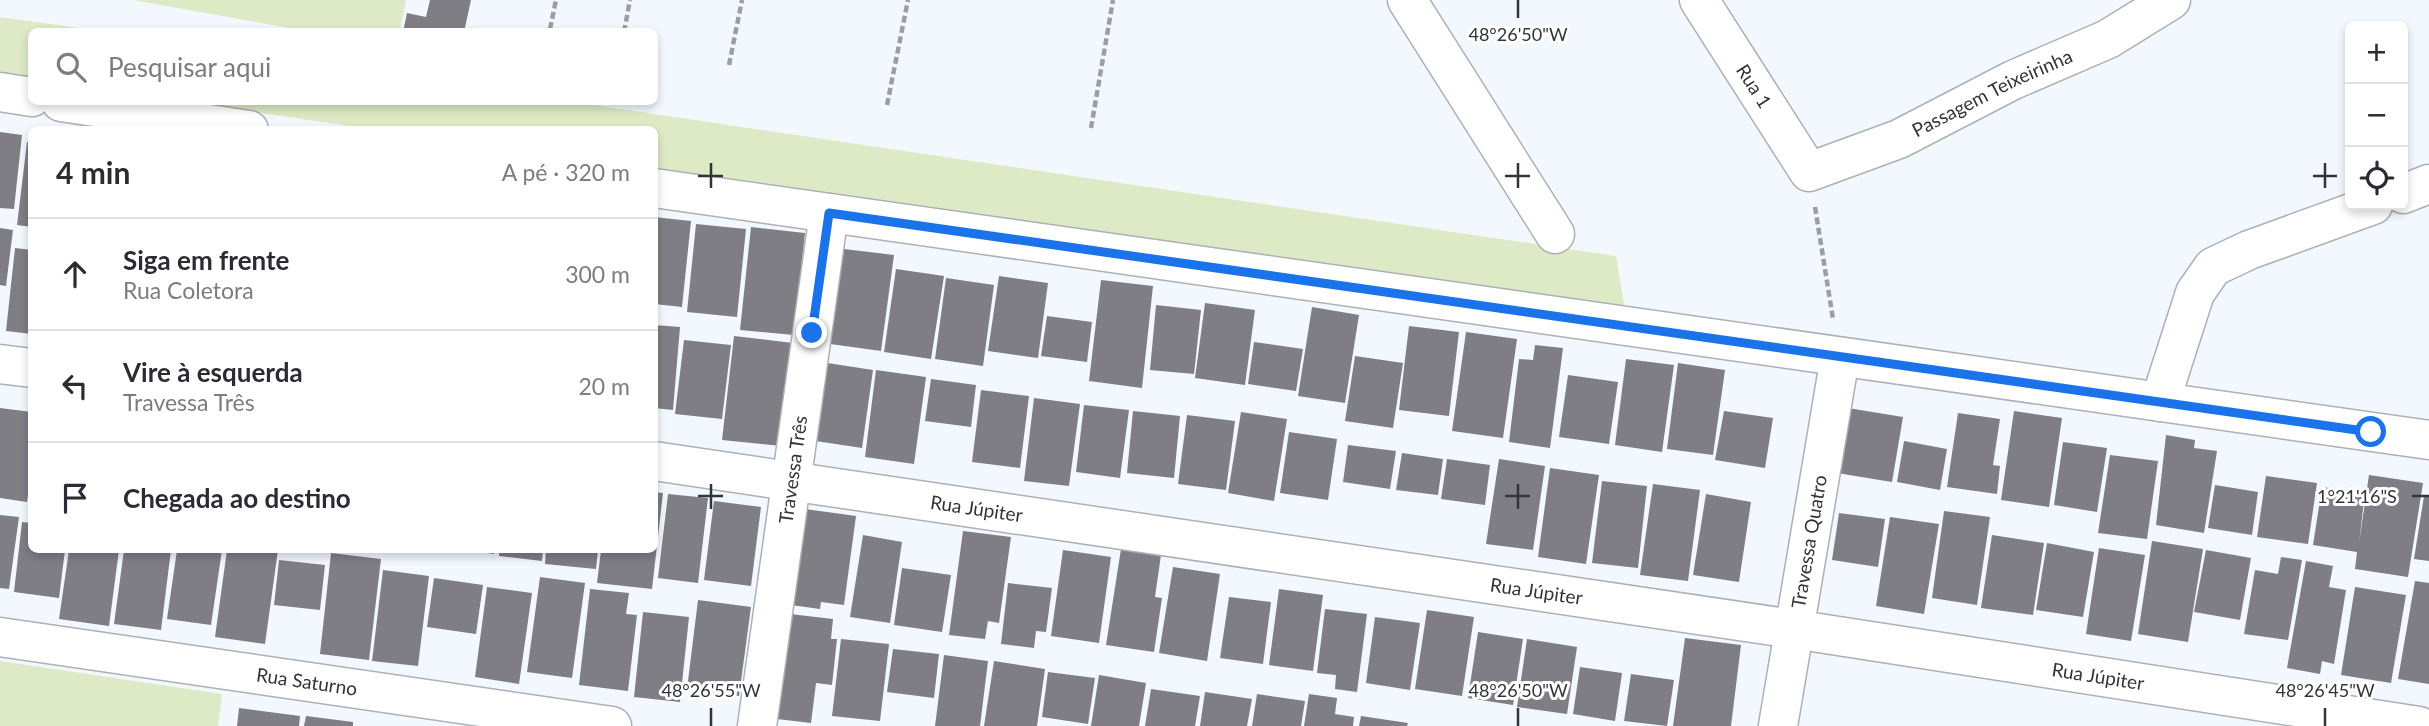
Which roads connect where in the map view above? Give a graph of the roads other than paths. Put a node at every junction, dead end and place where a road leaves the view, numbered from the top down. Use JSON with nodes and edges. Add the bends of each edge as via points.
{"nodes":[{"id":1,"x":1407,"y":0,"type":"edge"},
{"id":2,"x":1699,"y":0,"type":"edge"},
{"id":3,"x":2171,"y":0,"type":"edge"},
{"id":4,"x":0,"y":92,"type":"edge"},
{"id":5,"x":28,"y":96,"type":"edge"},
{"id":6,"x":81,"y":105,"type":"edge"},
{"id":7,"x":222,"y":126,"type":"edge"},
{"id":8,"x":1809,"y":172,"type":"joint"},
{"id":9,"x":2429,"y":184,"type":"edge"},
{"id":10,"x":658,"y":189,"type":"edge"},
{"id":11,"x":2408,"y":192,"type":"edge"},
{"id":12,"x":2359,"y":210,"type":"edge"},
{"id":13,"x":829,"y":213,"type":"junction"},
{"id":14,"x":1555,"y":234,"type":"dead end"},
{"id":15,"x":1840,"y":357,"type":"junction"},
{"id":16,"x":0,"y":364,"type":"edge"},
{"id":17,"x":28,"y":368,"type":"edge"},
{"id":18,"x":2160,"y":402,"type":"junction"},
{"id":19,"x":2429,"y":440,"type":"edge"},
{"id":20,"x":658,"y":462,"type":"edge"},
{"id":21,"x":792,"y":481,"type":"junction"},
{"id":22,"x":1793,"y":629,"type":"junction"},
{"id":23,"x":0,"y":637,"type":"edge"},
{"id":24,"x":612,"y":726,"type":"edge"},
{"id":25,"x":757,"y":726,"type":"edge"},
{"id":26,"x":1778,"y":726,"type":"edge"},
{"id":27,"x":2419,"y":726,"type":"edge"}],
"edges":[{"from":1,"to":14,"type":"street"},
{"from":2,"to":8,"type":"street","name":"Rua 1"},
{"from":3,"to":8,"type":"street","name":"Passagem Teixeirinha","via":[[2108,39],[2013,80],[1899,139]]},
{"from":4,"to":5,"type":"street"},
{"from":6,"to":7,"type":"street"},
{"from":9,"to":11,"type":"street"},
{"from":10,"to":13,"type":"street"},
{"from":12,"to":18,"type":"street","via":[[2213,267],[2195,293]]},
{"from":13,"to":15,"type":"street"},
{"from":13,"to":21,"type":"street","name":"Travessa Três"},
{"from":15,"to":18,"type":"street"},
{"from":15,"to":22,"type":"street","name":"Travessa Quatro"},
{"from":16,"to":17,"type":"street"},
{"from":18,"to":19,"type":"street"},
{"from":20,"to":21,"type":"street","name":"Rua Júpiter"},
{"from":21,"to":22,"type":"street","name":"Rua Júpiter"},
{"from":21,"to":25,"type":"street","name":"Travessa Três"},
{"from":22,"to":26,"type":"street","name":"Travessa Quatro"},
{"from":22,"to":27,"type":"street","name":"Rua Júpiter"},
{"from":23,"to":24,"type":"street","name":"Rua Saturno"}]}
